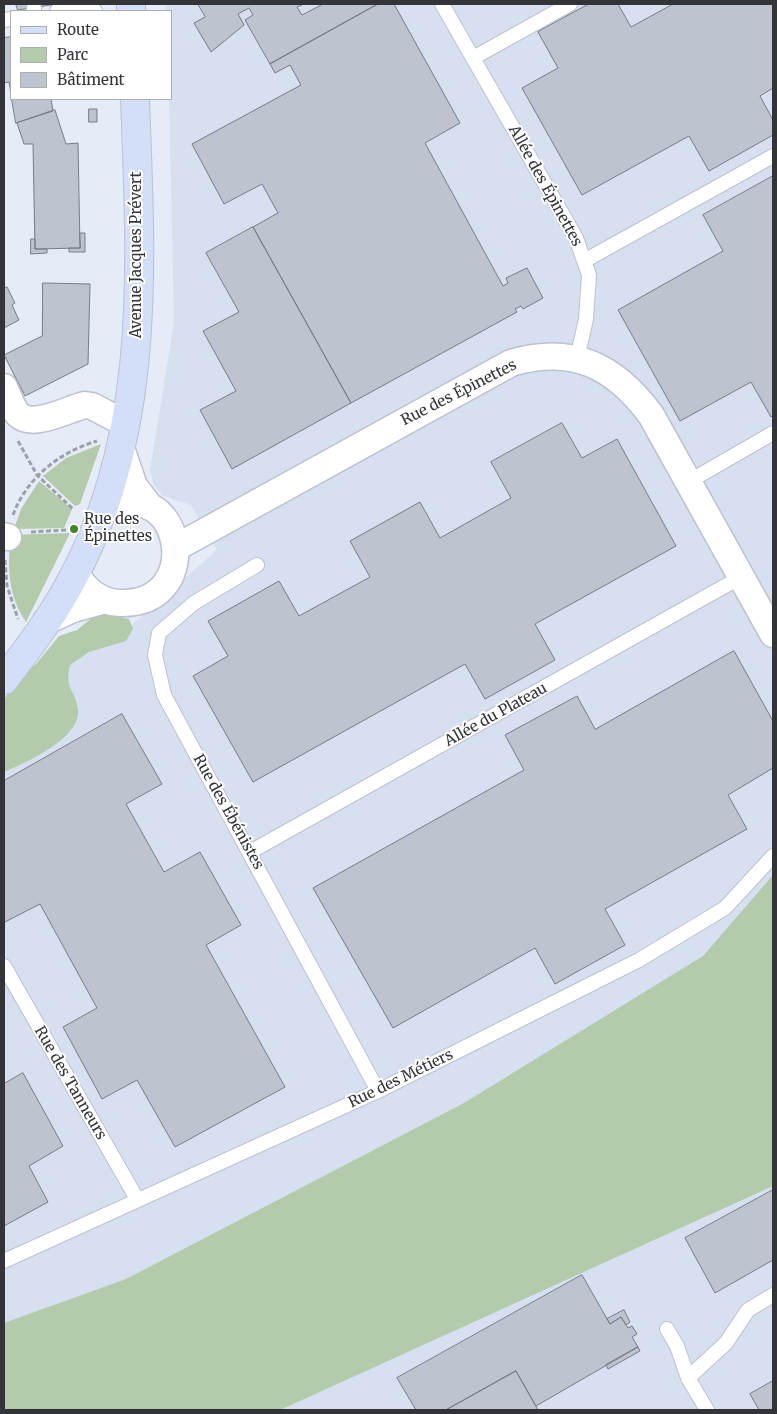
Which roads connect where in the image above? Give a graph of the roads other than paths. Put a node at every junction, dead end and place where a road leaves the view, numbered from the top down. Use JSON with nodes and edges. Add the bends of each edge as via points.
{"nodes":[{"id":1,"x":570,"y":4,"type":"edge"},
{"id":2,"x":446,"y":5,"type":"edge"},
{"id":3,"x":62,"y":10,"type":"edge"},
{"id":4,"x":92,"y":10,"type":"edge"},
{"id":5,"x":473,"y":58,"type":"junction"},
{"id":6,"x":135,"y":100,"type":"edge"},
{"id":7,"x":773,"y":156,"type":"edge"},
{"id":8,"x":584,"y":261,"type":"junction"},
{"id":9,"x":577,"y":359,"type":"junction"},
{"id":10,"x":4,"y":388,"type":"edge"},
{"id":11,"x":773,"y":433,"type":"edge"},
{"id":12,"x":124,"y":435,"type":"junction"},
{"id":13,"x":688,"y":482,"type":"junction"},
{"id":14,"x":150,"y":507,"type":"junction"},
{"id":15,"x":102,"y":512,"type":"junction"},
{"id":16,"x":177,"y":547,"type":"junction"},
{"id":17,"x":257,"y":564,"type":"dead end"},
{"id":18,"x":76,"y":572,"type":"junction"},
{"id":19,"x":741,"y":577,"type":"junction"},
{"id":20,"x":105,"y":600,"type":"junction"},
{"id":21,"x":33,"y":622,"type":"junction"},
{"id":22,"x":773,"y":634,"type":"edge"},
{"id":23,"x":4,"y":680,"type":"edge"},
{"id":24,"x":250,"y":852,"type":"junction"},
{"id":25,"x":773,"y":856,"type":"edge"},
{"id":26,"x":4,"y":966,"type":"edge"},
{"id":27,"x":378,"y":1091,"type":"junction"},
{"id":28,"x":137,"y":1200,"type":"junction"},
{"id":29,"x":4,"y":1262,"type":"edge"},
{"id":30,"x":773,"y":1295,"type":"edge"},
{"id":31,"x":667,"y":1329,"type":"dead end"},
{"id":32,"x":688,"y":1378,"type":"junction"},
{"id":33,"x":707,"y":1410,"type":"edge"}],
"edges":[{"from":1,"to":5,"type":"lane"},
{"from":2,"to":5,"type":"lane","name":"Allée des Épinettes"},
{"from":3,"to":4,"type":"lane","via":[[81,7]]},
{"from":5,"to":8,"type":"lane","name":"Allée des Épinettes","via":[[576,238]]},
{"from":6,"to":12,"type":"main road","name":"Avenue Jacques Prévert","via":[[140,304]]},
{"from":7,"to":8,"type":"lane"},
{"from":8,"to":9,"type":"lane","name":"Allée des Épinettes","via":[[589,275],[586,319]]},
{"from":9,"to":13,"type":"street","name":"Rue des Épinettes","via":[[596,364],[616,377],[639,399]]},
{"from":9,"to":16,"type":"street","name":"Rue des Épinettes","via":[[554,356],[529,358],[511,364]]},
{"from":10,"to":12,"type":"street","via":[[16,412],[28,420],[92,406]]},
{"from":11,"to":13,"type":"lane"},
{"from":12,"to":14,"type":"street","via":[[134,486]]},
{"from":12,"to":15,"type":"main road","name":"Avenue Jacques Prévert"},
{"from":13,"to":19,"type":"street","name":"Rue des Épinettes"},
{"from":14,"to":15,"type":"street","via":[[139,503],[127,504]]},
{"from":14,"to":16,"type":"street","via":[[163,515],[170,525]]},
{"from":15,"to":18,"type":"main road","name":"Avenue Jacques Prévert"},
{"from":16,"to":20,"type":"street","via":[[168,581],[155,593],[128,603]]},
{"from":17,"to":24,"type":"lane","name":"Rue des Ébénistes","via":[[175,618],[159,633],[156,655],[164,695]]},
{"from":18,"to":20,"type":"street","via":[[85,587]]},
{"from":18,"to":21,"type":"main road","name":"Avenue Jacques Prévert"},
{"from":19,"to":22,"type":"street","name":"Rue des Épinettes"},
{"from":19,"to":24,"type":"lane","name":"Allée du Plateau"},
{"from":20,"to":21,"type":"street"},
{"from":21,"to":23,"type":"main road","name":"Avenue Jacques Prévert"},
{"from":24,"to":27,"type":"lane","name":"Rue des Ébénistes"},
{"from":25,"to":27,"type":"lane","name":"Rue des Métiers","via":[[726,908],[638,960]]},
{"from":26,"to":28,"type":"lane","name":"Rue des Tanneurs"},
{"from":27,"to":28,"type":"lane","name":"Rue des Métiers"},
{"from":28,"to":29,"type":"lane","name":"Rue des Métiers"},
{"from":30,"to":32,"type":"lane","via":[[748,1310],[726,1343]]},
{"from":31,"to":32,"type":"lane"},
{"from":32,"to":33,"type":"lane"}]}
